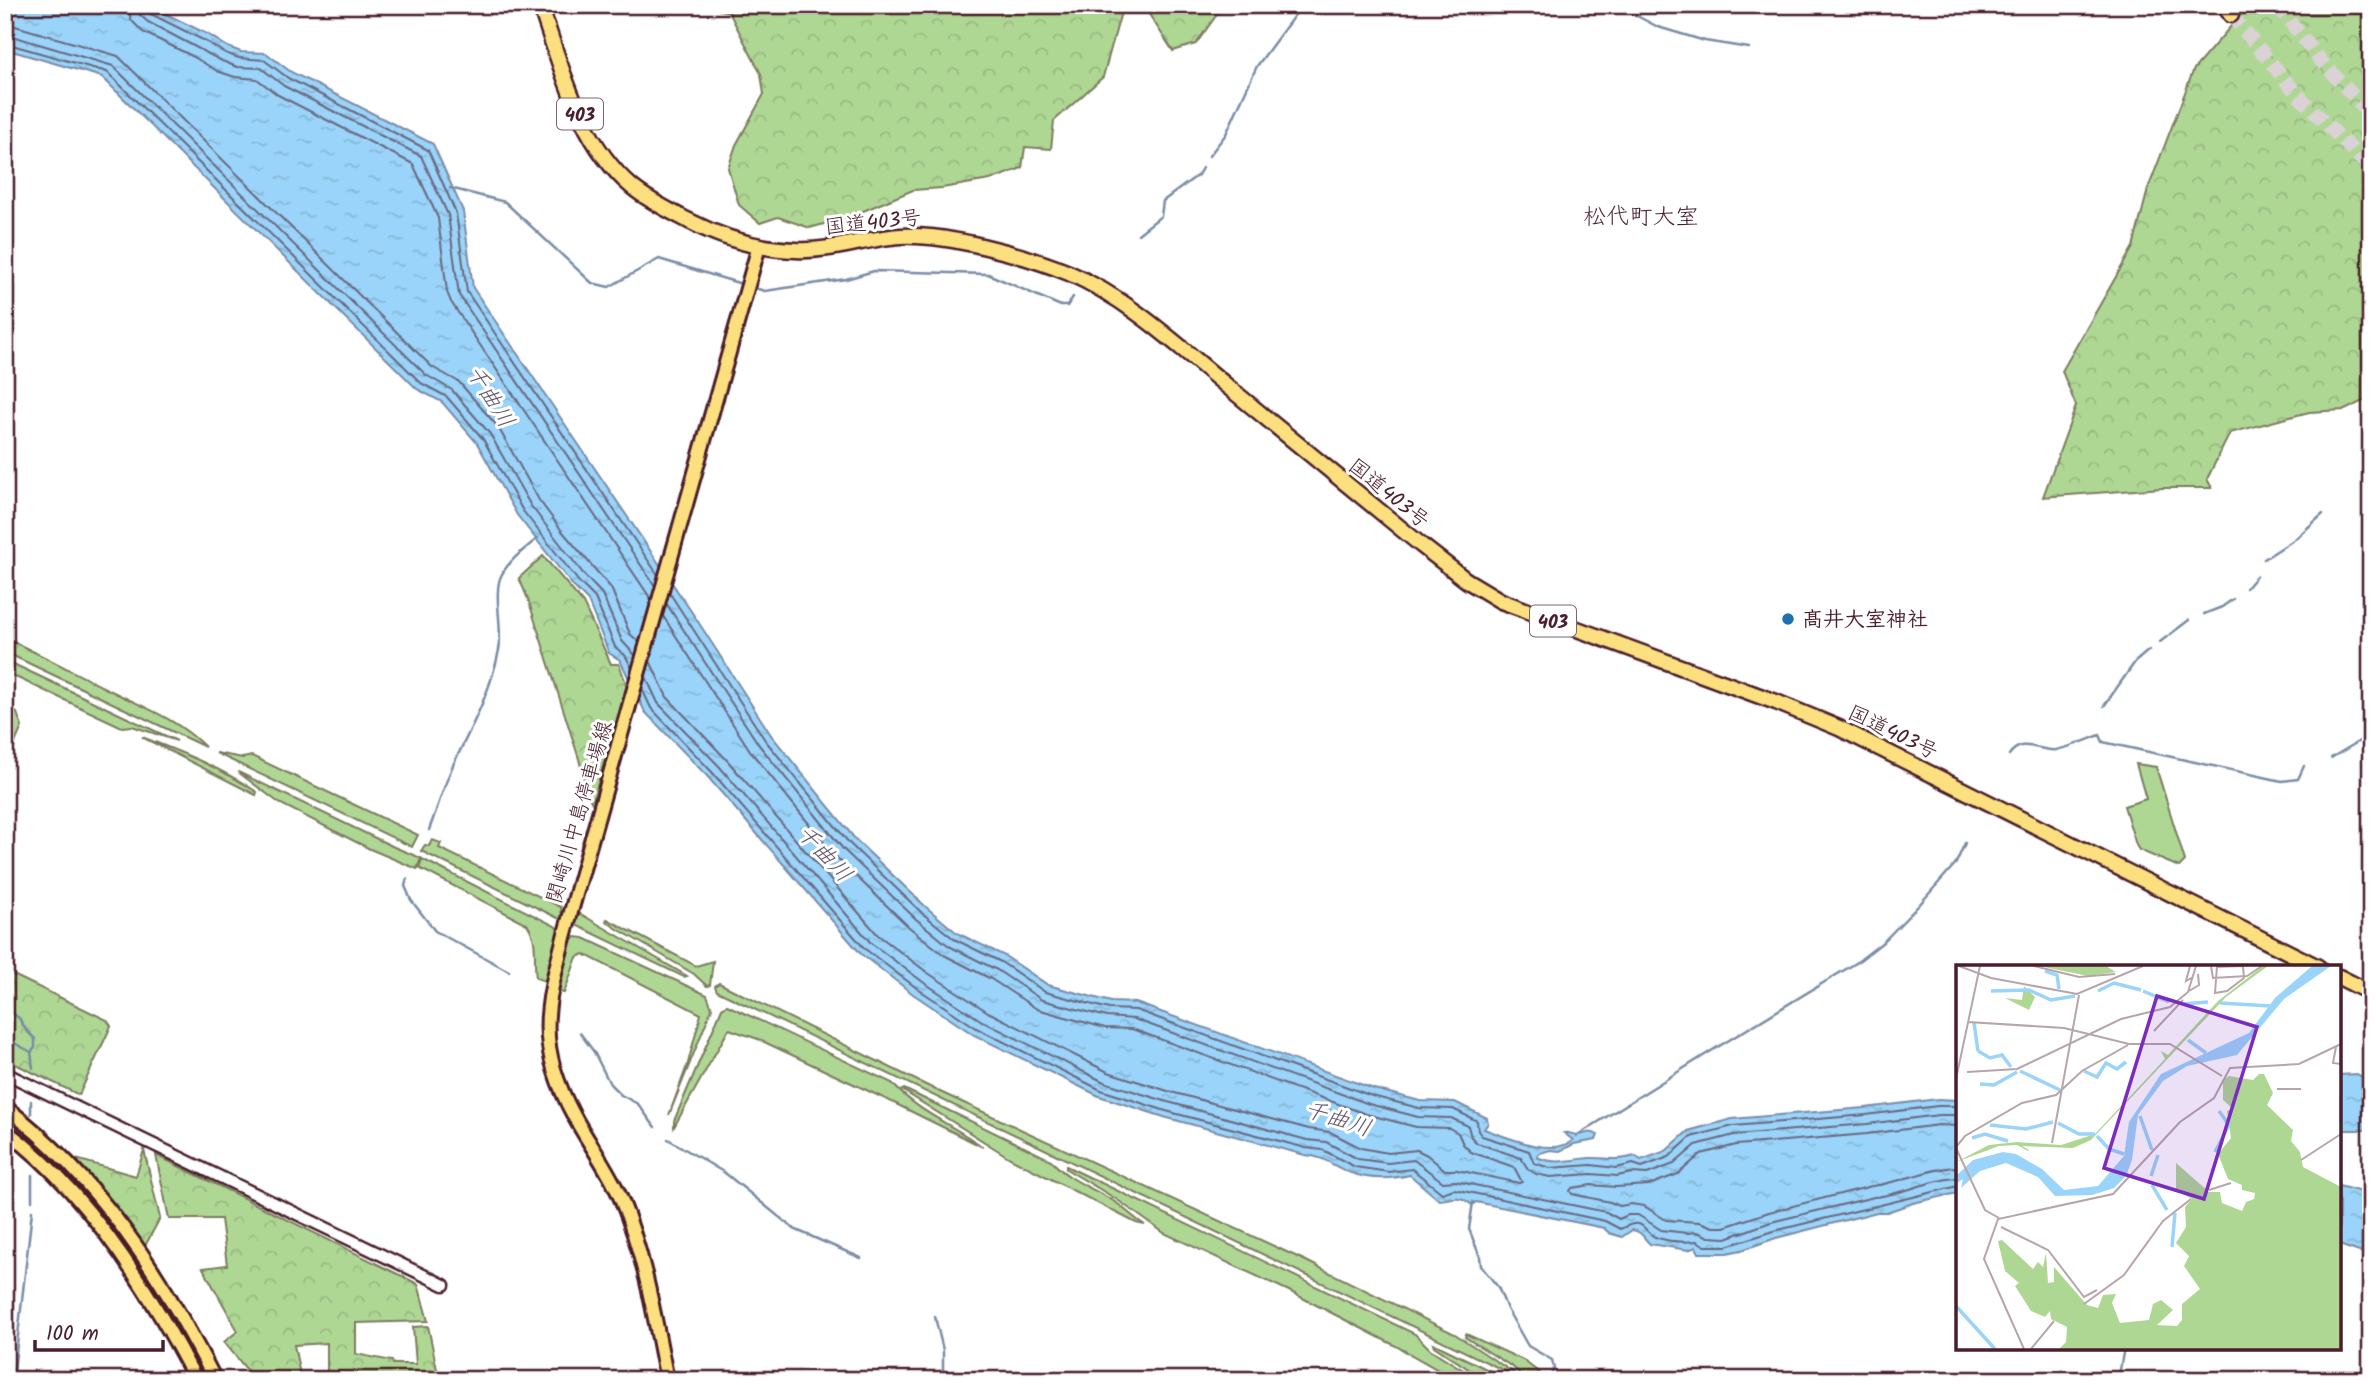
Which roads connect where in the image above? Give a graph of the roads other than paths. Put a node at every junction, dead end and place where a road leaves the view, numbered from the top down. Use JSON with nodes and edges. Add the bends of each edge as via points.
{"nodes":[{"id":1,"x":540,"y":5,"type":"edge"},
{"id":2,"x":757,"y":252,"type":"junction"},
{"id":3,"x":2314,"y":965,"type":"edge"},
{"id":4,"x":2341,"y":978,"type":"edge"},
{"id":5,"x":2371,"y":993,"type":"edge"},
{"id":6,"x":5,"y":1073,"type":"edge"},
{"id":7,"x":5,"y":1107,"type":"edge"},
{"id":8,"x":5,"y":1130,"type":"edge"},
{"id":9,"x":444,"y":1285,"type":"dead end"},
{"id":10,"x":195,"y":1380,"type":"edge"},
{"id":11,"x":215,"y":1380,"type":"edge"},
{"id":12,"x":667,"y":1380,"type":"edge"}],
"edges":[{"from":1,"to":2,"type":"highway","name":"国道403号","number":"403","via":[[572,98],[617,172],[641,194]]},
{"from":2,"to":3,"type":"highway","name":"国道403号","number":"403","via":[[834,248],[900,236],[937,237],[1069,273],[1129,305],[1421,545],[1500,601],[1839,728]]},
{"from":2,"to":12,"type":"main road","name":"関崎川中島停車場線","via":[[547,1010],[546,1035],[557,1082],[631,1224]]},
{"from":4,"to":5,"type":"highway"},
{"from":6,"to":9,"type":"street"},
{"from":7,"to":11,"type":"main road","via":[[61,1155],[118,1221],[167,1294]]},
{"from":8,"to":10,"type":"main road","via":[[50,1169],[107,1236]]}]}
